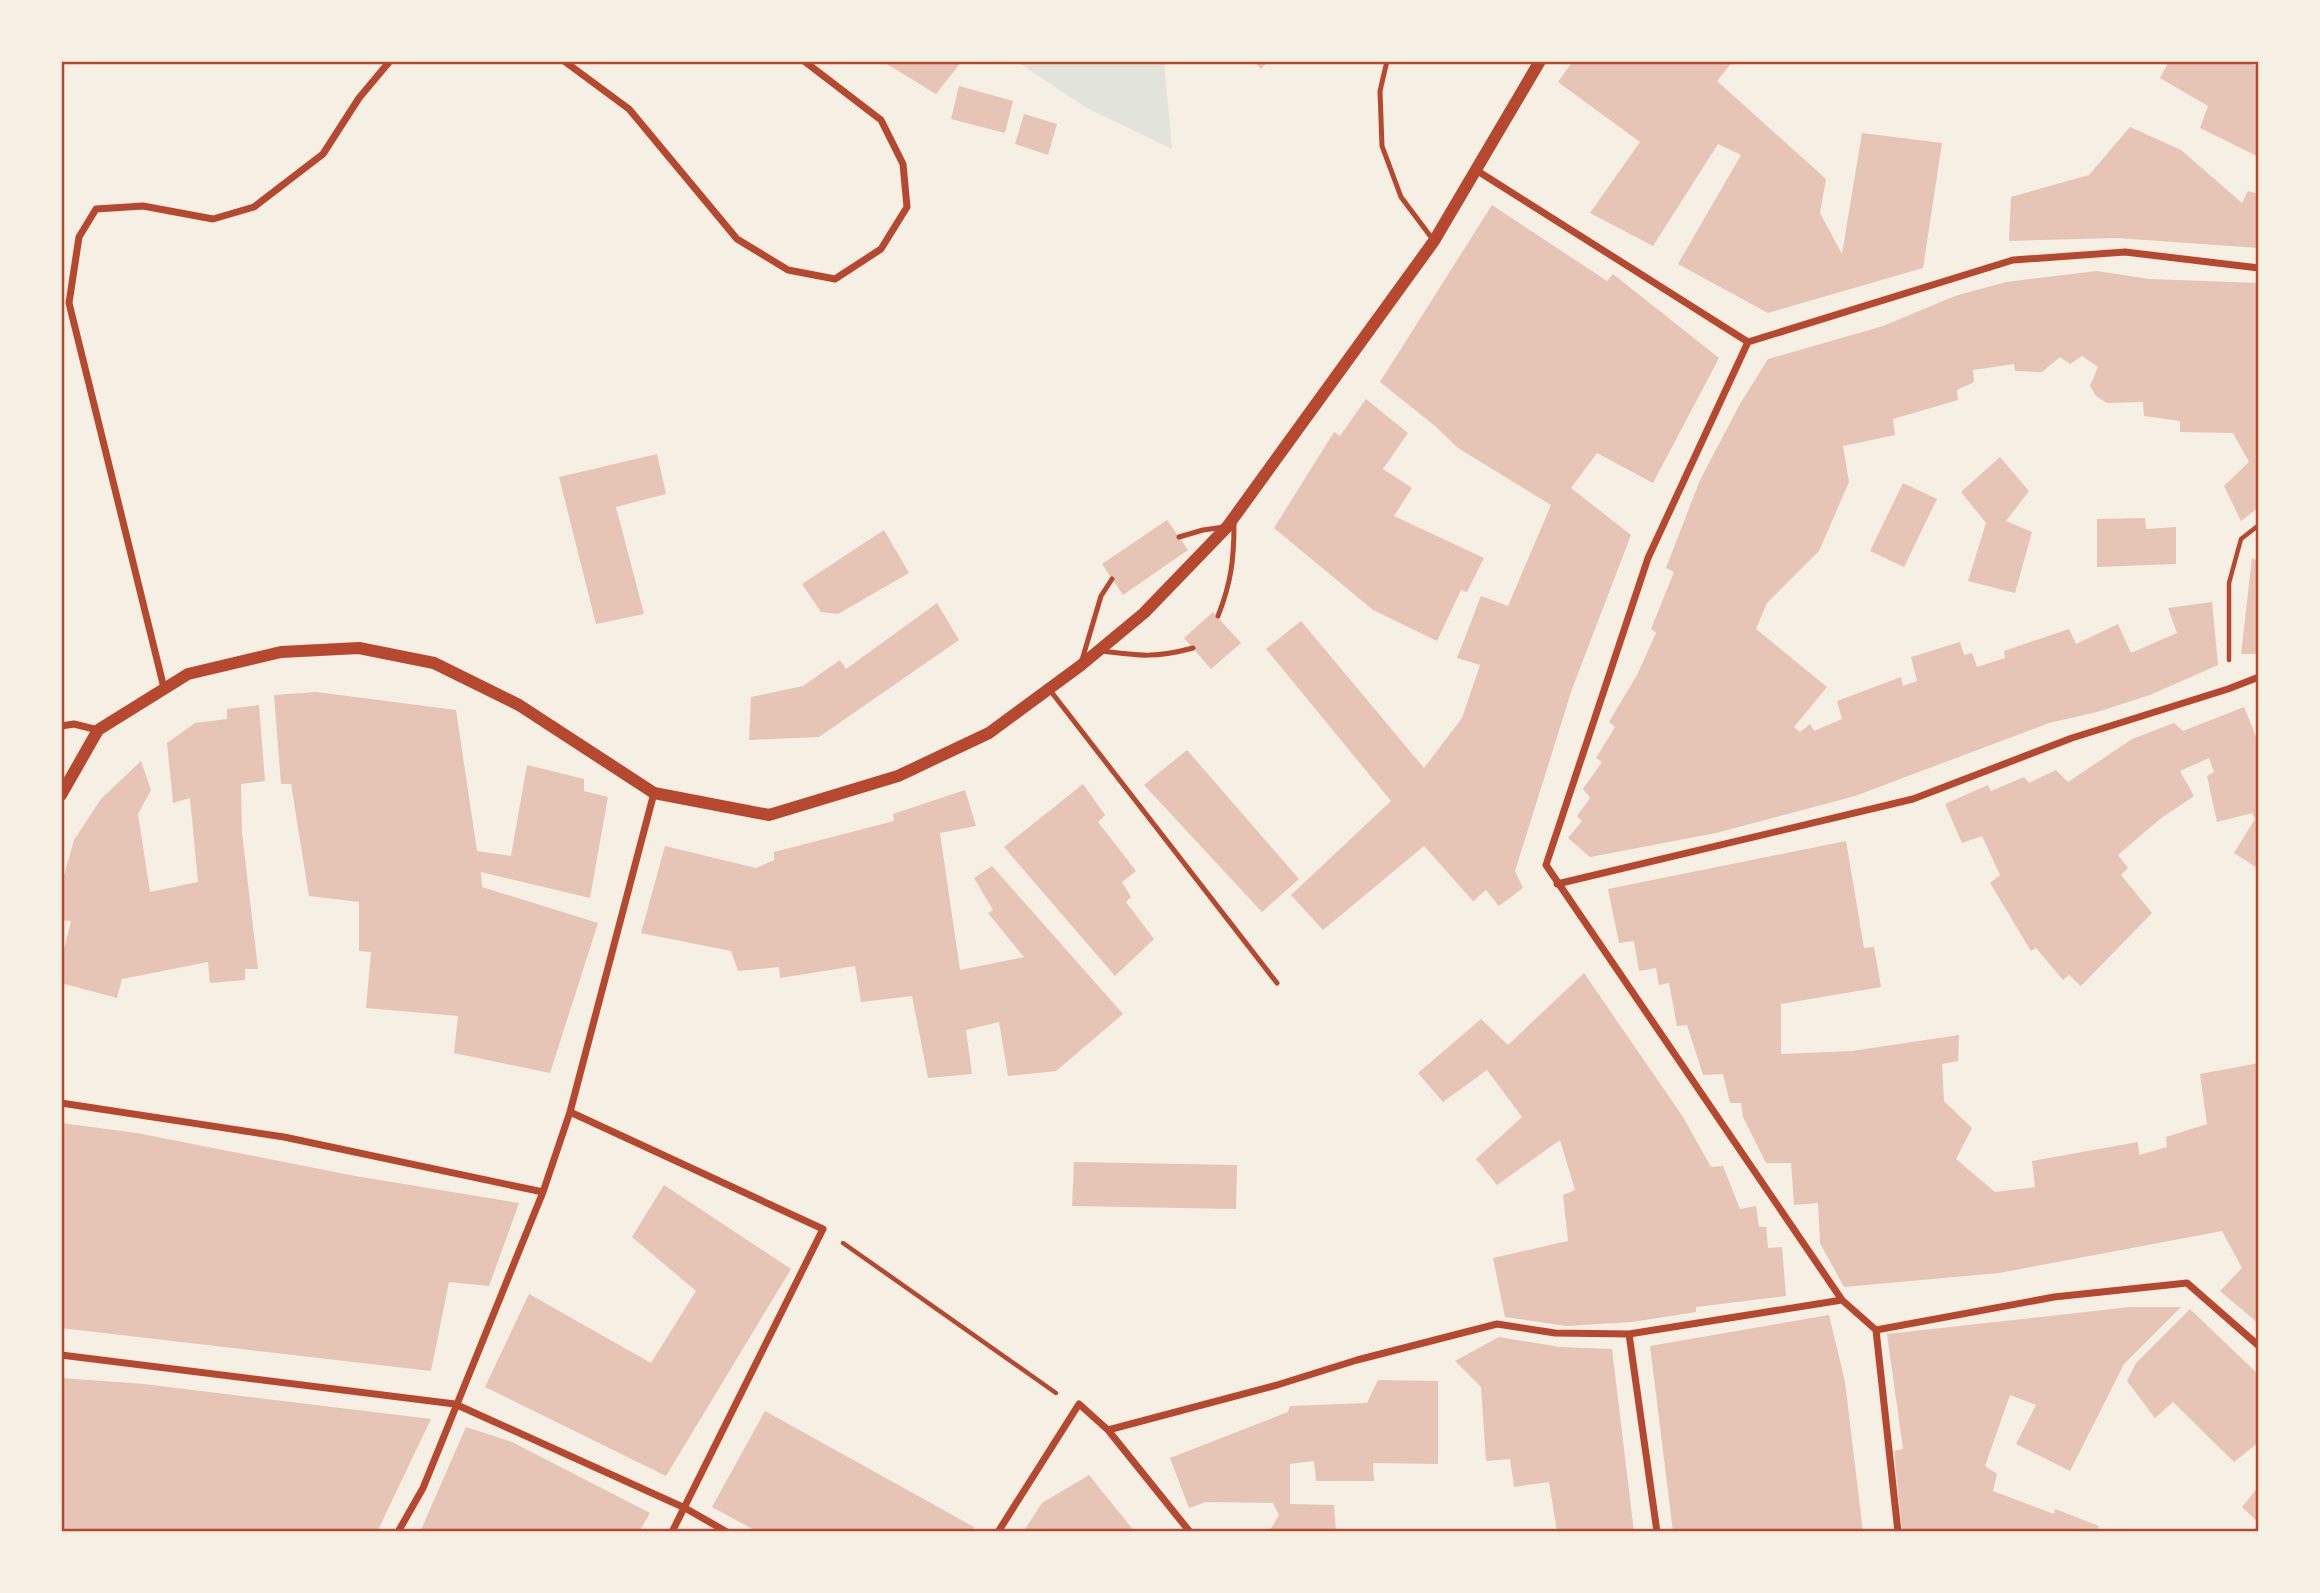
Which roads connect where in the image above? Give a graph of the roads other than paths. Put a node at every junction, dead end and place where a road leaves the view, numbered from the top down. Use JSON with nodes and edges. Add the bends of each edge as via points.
{"nodes":[{"id":1,"x":390,"y":61,"type":"edge"},
{"id":2,"x":564,"y":61,"type":"edge"},
{"id":3,"x":804,"y":61,"type":"edge"},
{"id":4,"x":1387,"y":61,"type":"edge"},
{"id":5,"x":1540,"y":61,"type":"edge"},
{"id":6,"x":1476,"y":170,"type":"junction"},
{"id":7,"x":1434,"y":241,"type":"junction"},
{"id":8,"x":2259,"y":268,"type":"edge"},
{"id":9,"x":1748,"y":342,"type":"junction"},
{"id":10,"x":1231,"y":522,"type":"junction"},
{"id":11,"x":1179,"y":537,"type":"dead end"},
{"id":12,"x":1112,"y":579,"type":"dead end"},
{"id":13,"x":1217,"y":616,"type":"dead end"},
{"id":14,"x":1193,"y":648,"type":"dead end"},
{"id":15,"x":1099,"y":651,"type":"junction"},
{"id":16,"x":1080,"y":666,"type":"junction"},
{"id":17,"x":2259,"y":677,"type":"edge"},
{"id":18,"x":164,"y":688,"type":"junction"},
{"id":19,"x":1049,"y":689,"type":"junction"},
{"id":20,"x":61,"y":726,"type":"edge"},
{"id":21,"x":98,"y":730,"type":"junction"},
{"id":22,"x":654,"y":793,"type":"junction"},
{"id":23,"x":61,"y":795,"type":"edge"},
{"id":24,"x":1557,"y":884,"type":"junction"},
{"id":25,"x":1278,"y":983,"type":"dead end"},
{"id":26,"x":61,"y":1104,"type":"edge"},
{"id":27,"x":570,"y":1112,"type":"junction"},
{"id":28,"x":543,"y":1192,"type":"junction"},
{"id":29,"x":1842,"y":1300,"type":"junction"},
{"id":30,"x":1876,"y":1329,"type":"junction"},
{"id":31,"x":1629,"y":1334,"type":"junction"},
{"id":32,"x":2259,"y":1346,"type":"edge"},
{"id":33,"x":61,"y":1355,"type":"edge"},
{"id":34,"x":455,"y":1404,"type":"junction"},
{"id":35,"x":1108,"y":1430,"type":"junction"},
{"id":36,"x":685,"y":1508,"type":"junction"},
{"id":37,"x":398,"y":1532,"type":"edge"},
{"id":38,"x":672,"y":1532,"type":"edge"},
{"id":39,"x":727,"y":1532,"type":"edge"},
{"id":40,"x":998,"y":1532,"type":"edge"},
{"id":41,"x":1190,"y":1532,"type":"edge"},
{"id":42,"x":1657,"y":1532,"type":"edge"},
{"id":43,"x":1898,"y":1532,"type":"edge"}],
"edges":[{"from":1,"to":18,"type":"street","via":[[359,98],[323,154],[254,207],[213,219],[144,206],[96,209],[79,237],[69,303]]},
{"from":2,"to":3,"type":"street","via":[[629,109],[737,239],[788,270],[835,279],[881,249],[907,207],[903,164],[881,120]]},
{"from":4,"to":7,"type":"lane","via":[[1380,91],[1382,146],[1401,197]]},
{"from":5,"to":6,"type":"street"},
{"from":6,"to":7,"type":"street"},
{"from":6,"to":9,"type":"street"},
{"from":7,"to":10,"type":"street"},
{"from":8,"to":9,"type":"street","via":[[2125,252],[2014,260]]},
{"from":9,"to":24,"type":"street","via":[[1648,558],[1546,865]]},
{"from":10,"to":11,"type":"lane"},
{"from":10,"to":13,"type":"lane","via":[[1234,551],[1229,588]]},
{"from":10,"to":15,"type":"street","via":[[1144,613]]},
{"from":12,"to":16,"type":"lane","via":[[1101,596]]},
{"from":14,"to":15,"type":"lane","via":[[1146,657]]},
{"from":15,"to":16,"type":"street"},
{"from":16,"to":19,"type":"street"},
{"from":17,"to":24,"type":"street","via":[[2072,738],[1913,799]]},
{"from":18,"to":21,"type":"street"},
{"from":18,"to":22,"type":"street","via":[[188,674],[281,652],[359,649],[434,663],[519,705]]},
{"from":19,"to":22,"type":"street","via":[[989,733],[898,776],[769,816]]},
{"from":19,"to":25,"type":"lane"},
{"from":20,"to":21,"type":"street"},
{"from":21,"to":23,"type":"street"},
{"from":22,"to":27,"type":"street"},
{"from":24,"to":29,"type":"street"},
{"from":26,"to":28,"type":"street","via":[[284,1137]]},
{"from":27,"to":28,"type":"street"},
{"from":27,"to":36,"type":"street","via":[[823,1229]]},
{"from":28,"to":34,"type":"street"},
{"from":29,"to":30,"type":"street"},
{"from":29,"to":31,"type":"street"},
{"from":30,"to":32,"type":"street","via":[[2054,1297],[2187,1283]]},
{"from":30,"to":43,"type":"street"},
{"from":31,"to":35,"type":"street","via":[[1555,1333],[1497,1324]]},
{"from":31,"to":42,"type":"street"},
{"from":33,"to":34,"type":"street"},
{"from":34,"to":36,"type":"street"},
{"from":34,"to":37,"type":"street","via":[[423,1488]]},
{"from":35,"to":40,"type":"street","via":[[1079,1404]]},
{"from":35,"to":41,"type":"street"},
{"from":36,"to":38,"type":"street"},
{"from":36,"to":39,"type":"street"}]}
